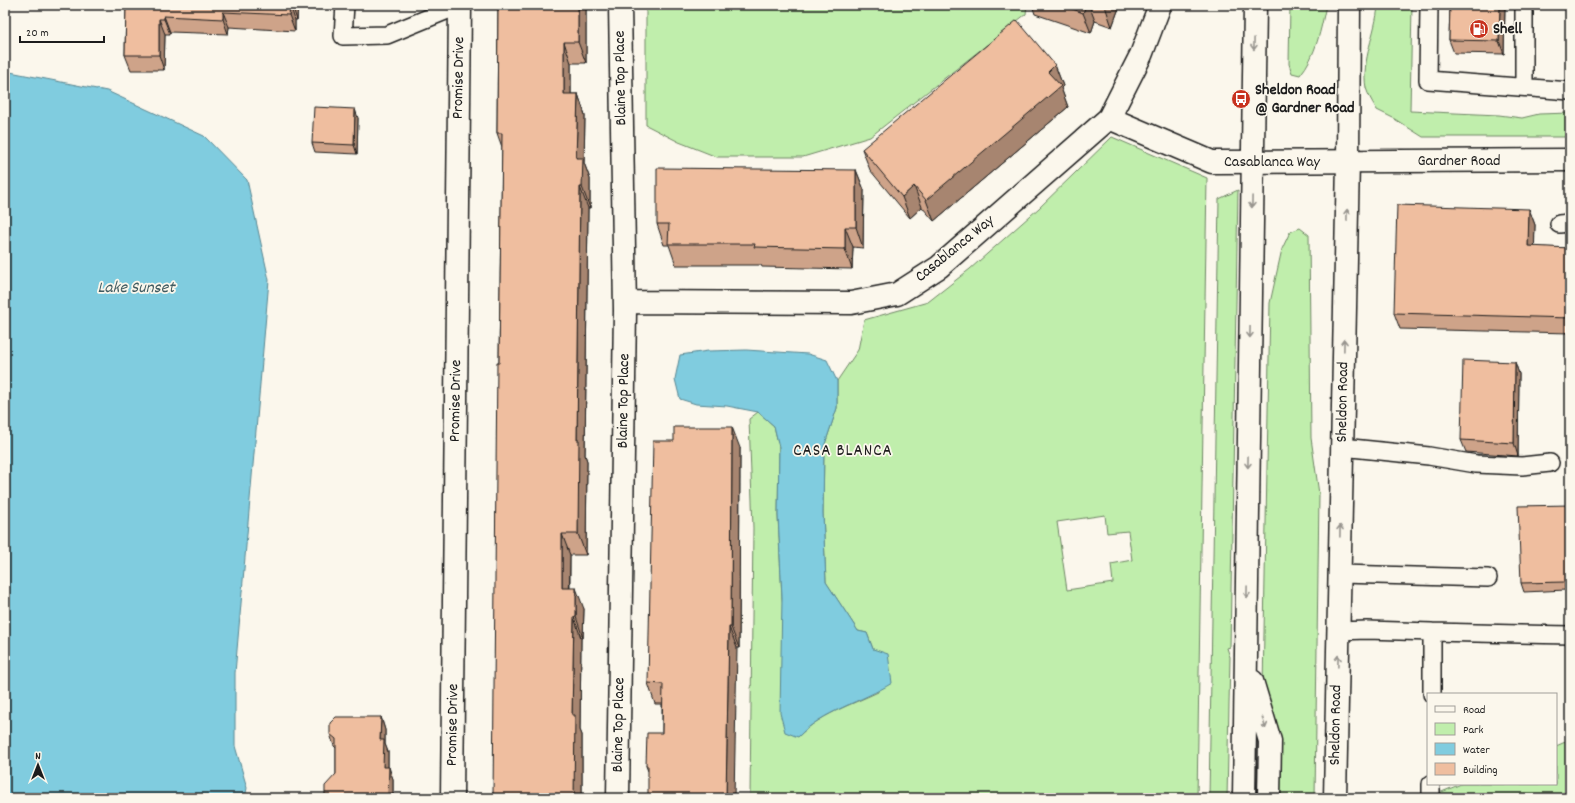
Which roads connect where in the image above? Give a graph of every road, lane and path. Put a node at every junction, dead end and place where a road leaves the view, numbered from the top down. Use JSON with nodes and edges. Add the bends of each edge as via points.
{"nodes":[{"id":1,"x":345,"y":5,"type":"edge"},
{"id":2,"x":460,"y":5,"type":"edge"},
{"id":3,"x":620,"y":5,"type":"edge"},
{"id":4,"x":1160,"y":5,"type":"edge"},
{"id":5,"x":1255,"y":5,"type":"edge"},
{"id":6,"x":1349,"y":5,"type":"edge"},
{"id":7,"x":1429,"y":5,"type":"edge"},
{"id":8,"x":1524,"y":5,"type":"edge"},
{"id":9,"x":1524,"y":87,"type":"junction"},
{"id":10,"x":1570,"y":91,"type":"edge"},
{"id":11,"x":1109,"y":118,"type":"junction"},
{"id":12,"x":1570,"y":160,"type":"edge"},
{"id":13,"x":1348,"y":162,"type":"junction"},
{"id":14,"x":1253,"y":163,"type":"junction"},
{"id":15,"x":625,"y":302,"type":"junction"},
{"id":16,"x":1342,"y":447,"type":"junction"},
{"id":17,"x":1550,"y":463,"type":"dead end"},
{"id":18,"x":1340,"y":574,"type":"junction"},
{"id":19,"x":1488,"y":578,"type":"dead end"},
{"id":20,"x":1338,"y":631,"type":"junction"},
{"id":21,"x":1432,"y":632,"type":"junction"},
{"id":22,"x":1570,"y":635,"type":"edge"},
{"id":23,"x":1246,"y":658,"type":"junction"},
{"id":24,"x":1432,"y":693,"type":"edge"},
{"id":25,"x":1431,"y":785,"type":"edge"},
{"id":26,"x":452,"y":798,"type":"edge"},
{"id":27,"x":618,"y":798,"type":"edge"},
{"id":28,"x":1244,"y":798,"type":"edge"},
{"id":29,"x":1269,"y":798,"type":"edge"},
{"id":30,"x":1335,"y":798,"type":"edge"},
{"id":31,"x":1431,"y":798,"type":"edge"}],
"edges":[{"from":1,"to":2,"type":"lane","via":[[343,36],[387,35]]},
{"from":2,"to":26,"type":"street","name":"Promise Drive"},
{"from":3,"to":15,"type":"street","name":"Blaine Top Place"},
{"from":4,"to":11,"type":"street","name":"Casablanca Way","via":[[1141,55]]},
{"from":5,"to":14,"type":"street","one_way":true},
{"from":6,"to":13,"type":"street","name":"Sheldon Road"},
{"from":7,"to":9,"type":"lane","via":[[1428,80]]},
{"from":8,"to":9,"type":"lane"},
{"from":9,"to":10,"type":"lane"},
{"from":11,"to":14,"type":"street","name":"Casablanca Way","via":[[1212,162]]},
{"from":11,"to":15,"type":"street","name":"Casablanca Way","via":[[939,267],[897,294],[851,303]]},
{"from":12,"to":13,"type":"street","name":"Gardner Road"},
{"from":13,"to":14,"type":"street","name":"Casablanca Way"},
{"from":16,"to":13,"type":"street","name":"Sheldon Road","one_way":true},
{"from":14,"to":23,"type":"street","one_way":true},
{"from":15,"to":27,"type":"street","name":"Blaine Top Place"},
{"from":16,"to":17,"type":"lane","via":[[1429,456],[1476,464],[1522,466]]},
{"from":18,"to":16,"type":"street","name":"Sheldon Road","one_way":true},
{"from":18,"to":19,"type":"lane"},
{"from":18,"to":20,"type":"street","name":"Sheldon Road"},
{"from":20,"to":21,"type":"lane"},
{"from":30,"to":20,"type":"street","name":"Sheldon Road","one_way":true},
{"from":21,"to":22,"type":"lane"},
{"from":21,"to":24,"type":"lane"},
{"from":23,"to":28,"type":"street"},
{"from":23,"to":29,"type":"street","one_way":true,"via":[[1270,741]]},
{"from":25,"to":31,"type":"lane"}]}
